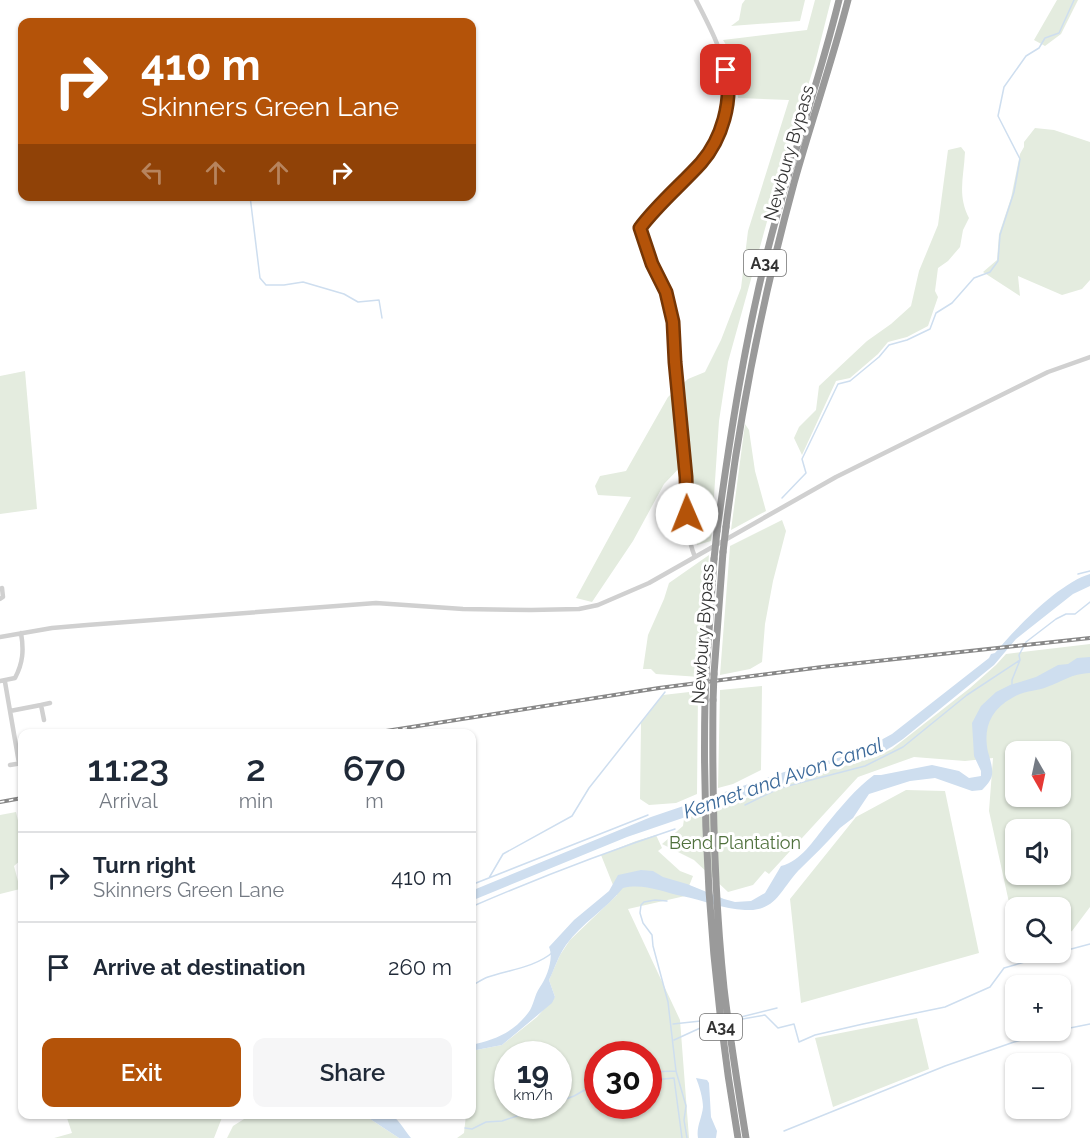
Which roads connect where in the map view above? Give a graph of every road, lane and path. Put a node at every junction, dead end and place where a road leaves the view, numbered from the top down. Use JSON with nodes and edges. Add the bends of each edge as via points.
{"nodes":[{"id":1,"x":696,"y":0,"type":"edge"},
{"id":2,"x":839,"y":0,"type":"edge"},
{"id":3,"x":848,"y":0,"type":"edge"},
{"id":4,"x":1090,"y":357,"type":"edge"},
{"id":5,"x":695,"y":557,"type":"junction"},
{"id":6,"x":0,"y":589,"type":"edge"},
{"id":7,"x":0,"y":599,"type":"edge"},
{"id":8,"x":21,"y":633,"type":"junction"},
{"id":9,"x":0,"y":637,"type":"edge"},
{"id":10,"x":3,"y":682,"type":"edge"},
{"id":11,"x":50,"y":703,"type":"dead end"},
{"id":12,"x":41,"y":705,"type":"junction"},
{"id":13,"x":10,"y":711,"type":"junction"},
{"id":14,"x":44,"y":720,"type":"dead end"},
{"id":15,"x":18,"y":749,"type":"edge"},
{"id":16,"x":18,"y":764,"type":"edge"},
{"id":17,"x":10,"y":765,"type":"dead end"},
{"id":18,"x":746,"y":1137,"type":"edge"},
{"id":19,"x":738,"y":1138,"type":"edge"}],
"edges":[{"from":1,"to":5,"type":"street","via":[[724,58],[729,82],[727,108],[702,161],[640,228],[666,292],[673,322],[689,544]]},
{"from":2,"to":19,"type":"highway","name":"Newbury Bypass","number":"A34","bridge":true,"via":[[753,313],[732,425],[714,559],[705,700],[707,879],[721,1028]]},
{"from":3,"to":18,"type":"highway","name":"Newbury Bypass","number":"A34","bridge":true,"via":[[768,287],[749,376],[723,552],[714,674],[712,790],[718,917],[730,1036]]},
{"from":4,"to":5,"type":"street","via":[[1048,372],[836,477]]},
{"from":5,"to":8,"type":"street","via":[[649,583],[579,609],[463,609],[376,603]]},
{"from":6,"to":7,"type":"street"},
{"from":8,"to":9,"type":"street"},
{"from":8,"to":10,"type":"street","via":[[22,659],[15,678]]},
{"from":10,"to":13,"type":"street"},
{"from":11,"to":12,"type":"street"},
{"from":12,"to":13,"type":"street"},
{"from":12,"to":14,"type":"street"},
{"from":13,"to":15,"type":"street"},
{"from":16,"to":17,"type":"street"}]}
